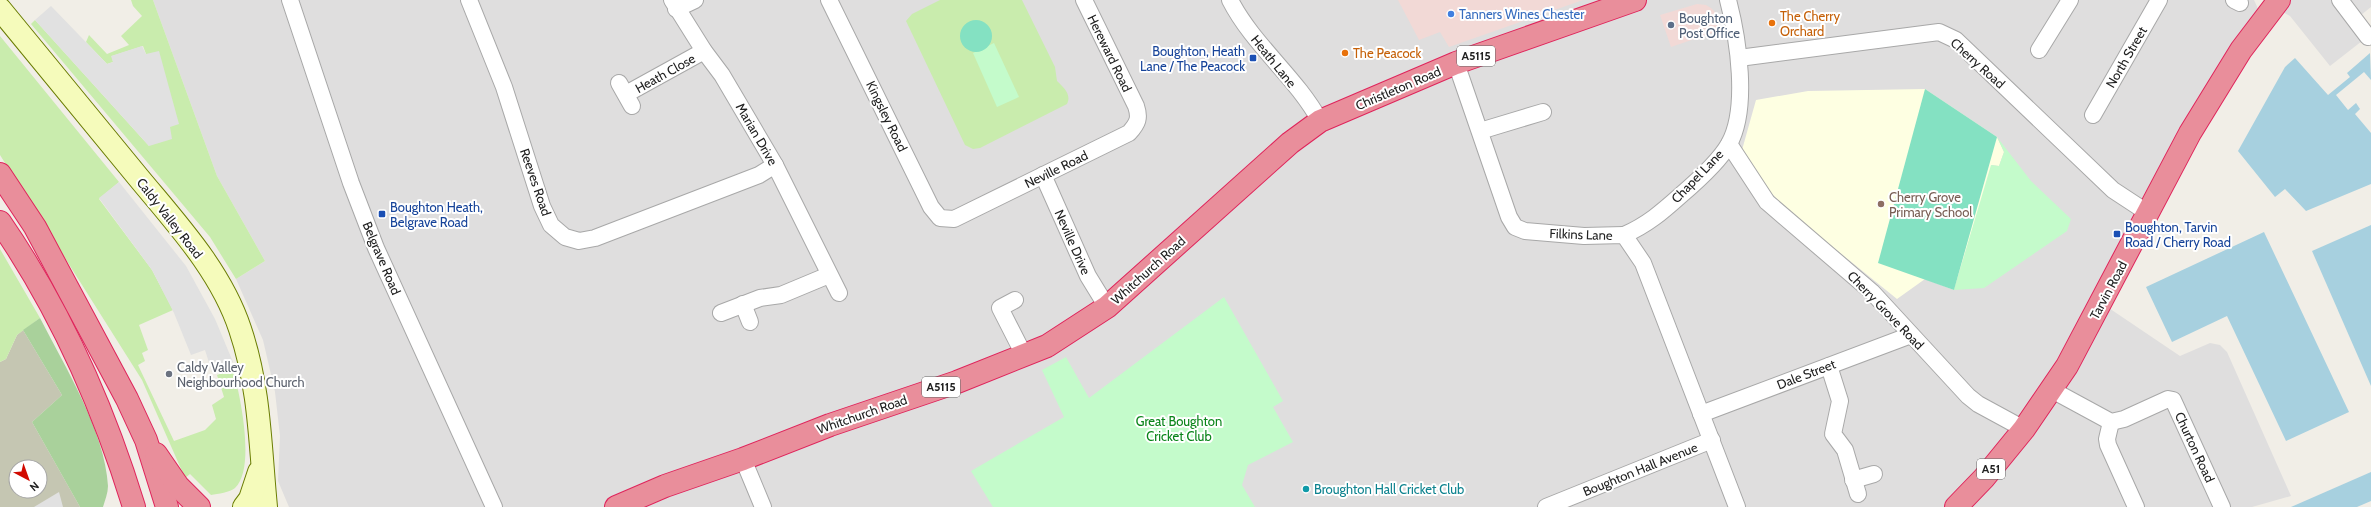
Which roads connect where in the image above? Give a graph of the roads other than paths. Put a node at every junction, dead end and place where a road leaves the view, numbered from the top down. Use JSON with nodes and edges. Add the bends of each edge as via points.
{"nodes":[{"id":1,"x":290,"y":0,"type":"edge"},
{"id":2,"x":469,"y":0,"type":"edge"},
{"id":3,"x":695,"y":0,"type":"edge"},
{"id":4,"x":829,"y":0,"type":"edge"},
{"id":5,"x":1084,"y":0,"type":"edge"},
{"id":6,"x":1230,"y":0,"type":"edge"},
{"id":7,"x":1635,"y":0,"type":"edge"},
{"id":8,"x":1728,"y":0,"type":"edge"},
{"id":9,"x":2070,"y":0,"type":"edge"},
{"id":10,"x":2159,"y":0,"type":"edge"},
{"id":11,"x":2264,"y":0,"type":"edge"},
{"id":12,"x":2279,"y":0,"type":"edge"},
{"id":13,"x":2340,"y":0,"type":"edge"},
{"id":14,"x":674,"y":4,"type":"edge"},
{"id":15,"x":0,"y":9,"type":"edge"},
{"id":16,"x":2257,"y":27,"type":"junction"},
{"id":17,"x":2368,"y":36,"type":"dead end"},
{"id":18,"x":2039,"y":50,"type":"dead end"},
{"id":19,"x":704,"y":51,"type":"junction"},
{"id":20,"x":1739,"y":58,"type":"junction"},
{"id":21,"x":1456,"y":63,"type":"junction"},
{"id":22,"x":626,"y":94,"type":"dead end"},
{"id":23,"x":1136,"y":106,"type":"joint"},
{"id":24,"x":1543,"y":112,"type":"dead end"},
{"id":25,"x":2093,"y":115,"type":"dead end"},
{"id":26,"x":1320,"y":121,"type":"junction"},
{"id":27,"x":1480,"y":131,"type":"junction"},
{"id":28,"x":1729,"y":144,"type":"junction"},
{"id":29,"x":775,"y":165,"type":"junction"},
{"id":30,"x":0,"y":174,"type":"edge"},
{"id":31,"x":1043,"y":175,"type":"junction"},
{"id":32,"x":1228,"y":199,"type":"joint"},
{"id":33,"x":2148,"y":213,"type":"junction"},
{"id":34,"x":954,"y":219,"type":"joint"},
{"id":35,"x":0,"y":222,"type":"edge"},
{"id":36,"x":1624,"y":235,"type":"junction"},
{"id":37,"x":829,"y":275,"type":"junction"},
{"id":38,"x":839,"y":293,"type":"dead end"},
{"id":39,"x":1015,"y":300,"type":"dead end"},
{"id":40,"x":743,"y":304,"type":"junction"},
{"id":41,"x":1108,"y":306,"type":"junction"},
{"id":42,"x":721,"y":313,"type":"dead end"},
{"id":43,"x":750,"y":322,"type":"dead end"},
{"id":44,"x":1911,"y":335,"type":"junction"},
{"id":45,"x":1024,"y":355,"type":"junction"},
{"id":46,"x":1829,"y":366,"type":"junction"},
{"id":47,"x":2052,"y":390,"type":"junction"},
{"id":48,"x":1701,"y":414,"type":"junction"},
{"id":49,"x":2111,"y":422,"type":"junction"},
{"id":50,"x":2024,"y":429,"type":"junction"},
{"id":51,"x":146,"y":440,"type":"junction"},
{"id":52,"x":1712,"y":440,"type":"junction"},
{"id":53,"x":743,"y":459,"type":"junction"},
{"id":54,"x":119,"y":462,"type":"junction"},
{"id":55,"x":262,"y":464,"type":"junction"},
{"id":56,"x":1874,"y":474,"type":"dead end"},
{"id":57,"x":118,"y":507,"type":"edge"},
{"id":58,"x":134,"y":507,"type":"edge"},
{"id":59,"x":167,"y":507,"type":"edge"},
{"id":60,"x":199,"y":507,"type":"edge"},
{"id":61,"x":244,"y":507,"type":"edge"},
{"id":62,"x":266,"y":507,"type":"edge"},
{"id":63,"x":494,"y":507,"type":"edge"},
{"id":64,"x":616,"y":507,"type":"edge"},
{"id":65,"x":763,"y":507,"type":"edge"},
{"id":66,"x":1546,"y":507,"type":"edge"},
{"id":67,"x":1737,"y":507,"type":"edge"},
{"id":68,"x":1956,"y":507,"type":"edge"},
{"id":69,"x":2136,"y":507,"type":"edge"},
{"id":70,"x":2222,"y":507,"type":"edge"}],
"edges":[{"from":1,"to":63,"type":"street","name":"Belgrave Road","via":[[351,183],[371,234]]},
{"from":2,"to":29,"type":"street","name":"Reeves Road","via":[[504,87],[542,206],[551,225],[565,237],[579,241],[595,238],[759,175]]},
{"from":3,"to":14,"type":"street"},
{"from":4,"to":34,"type":"street","name":"Kingsley Road","via":[[931,207],[940,218]]},
{"from":5,"to":23,"type":"street","name":"Hereward Road"},
{"from":6,"to":26,"type":"street","name":"Heath Lane"},
{"from":7,"to":21,"type":"highway","name":"Christleton Road","number":"A5115"},
{"from":8,"to":20,"type":"street","name":"Chapel Lane"},
{"from":9,"to":18,"type":"street"},
{"from":10,"to":25,"type":"street","name":"North Street"},
{"from":11,"to":16,"type":"highway"},
{"from":12,"to":16,"type":"highway","name":"Tarvin Road","number":"A51"},
{"from":13,"to":17,"type":"street"},
{"from":14,"to":19,"type":"street","name":"Marian Drive"},
{"from":15,"to":55,"type":"street","name":"Caldy Valley Road","via":[[179,226],[227,298],[240,327],[254,374]]},
{"from":16,"to":33,"type":"highway","name":"Tarvin Road","number":"A51","via":[[2190,133]]},
{"from":19,"to":22,"type":"street","name":"Heath Close"},
{"from":19,"to":29,"type":"street","name":"Marian Drive","via":[[722,75]]},
{"from":20,"to":28,"type":"street","name":"Chapel Lane","via":[[1740,95]]},
{"from":20,"to":33,"type":"street","name":"Cherry Road","via":[[1939,32],[1956,40],[2112,190]]},
{"from":21,"to":26,"type":"highway","name":"Christleton Road","number":"A5115"},
{"from":21,"to":27,"type":"street","name":"Filkins Lane"},
{"from":23,"to":31,"type":"street","name":"Neville Road","via":[[1139,114],[1138,123],[1130,133]]},
{"from":24,"to":27,"type":"street"},
{"from":26,"to":32,"type":"highway","name":"Christleton Road","number":"A5115","via":[[1290,143]]},
{"from":27,"to":36,"type":"street","name":"Filkins Lane","via":[[1509,217],[1515,227],[1525,231],[1584,236]]},
{"from":28,"to":36,"type":"street","name":"Chapel Lane","via":[[1695,183],[1644,227]]},
{"from":28,"to":44,"type":"street","name":"Cherry Grove Road","via":[[1767,202],[1858,278]]},
{"from":29,"to":37,"type":"street","name":"Marian Drive"},
{"from":30,"to":51,"type":"highway","via":[[35,227],[124,393]]},
{"from":31,"to":34,"type":"street","name":"Neville Road"},
{"from":31,"to":41,"type":"street","name":"Neville Drive","via":[[1088,276]]},
{"from":32,"to":41,"type":"highway","name":"Whitchurch Road","number":"A5115"},
{"from":33,"to":47,"type":"highway","name":"Tarvin Road","number":"A51"},
{"from":35,"to":54,"type":"highway","via":[[37,279],[85,373]]},
{"from":36,"to":48,"type":"street","name":"Filkins Lane","via":[[1643,263]]},
{"from":37,"to":38,"type":"street","name":"Marian Drive"},
{"from":37,"to":40,"type":"street","via":[[781,295]]},
{"from":39,"to":45,"type":"street","via":[[1000,308]]},
{"from":40,"to":42,"type":"street"},
{"from":40,"to":43,"type":"street"},
{"from":41,"to":45,"type":"highway","name":"Whitchurch Road","number":"A5115","via":[[1047,346]]},
{"from":44,"to":46,"type":"street","name":"Dale Street"},
{"from":44,"to":50,"type":"street","name":"Cherry Grove Road","via":[[1968,396]]},
{"from":45,"to":53,"type":"highway","name":"Whitchurch Road","number":"A5115","via":[[957,382],[830,424]]},
{"from":46,"to":48,"type":"street","name":"Dale Street"},
{"from":46,"to":56,"type":"street","via":[[1840,401],[1833,434],[1845,450],[1856,487]]},
{"from":47,"to":49,"type":"street"},
{"from":47,"to":50,"type":"highway","name":"Tarvin Road","number":"A51"},
{"from":48,"to":52,"type":"street","name":"Filkins Lane"},
{"from":49,"to":69,"type":"street","via":[[2108,445]]},
{"from":49,"to":70,"type":"street","name":"Churton Road","via":[[2124,419],[2168,399],[2172,400]]},
{"from":50,"to":68,"type":"highway","name":"Tarvin Road","number":"A51","via":[[1984,478]]},
{"from":51,"to":59,"type":"highway"},
{"from":51,"to":60,"type":"highway","via":[[178,486]]},
{"from":52,"to":66,"type":"street","name":"Boughton Hall Avenue"},
{"from":52,"to":67,"type":"street","name":"Filkins Lane"},
{"from":53,"to":64,"type":"highway","name":"Whitchurch Road","number":"A5115","via":[[664,486]]},
{"from":53,"to":65,"type":"street"},
{"from":54,"to":57,"type":"highway"},
{"from":54,"to":58,"type":"highway"},
{"from":55,"to":61,"type":"street","name":"Caldy Valley Road","via":[[250,499]]},
{"from":55,"to":62,"type":"street","name":"Caldy Valley Road"}]}
